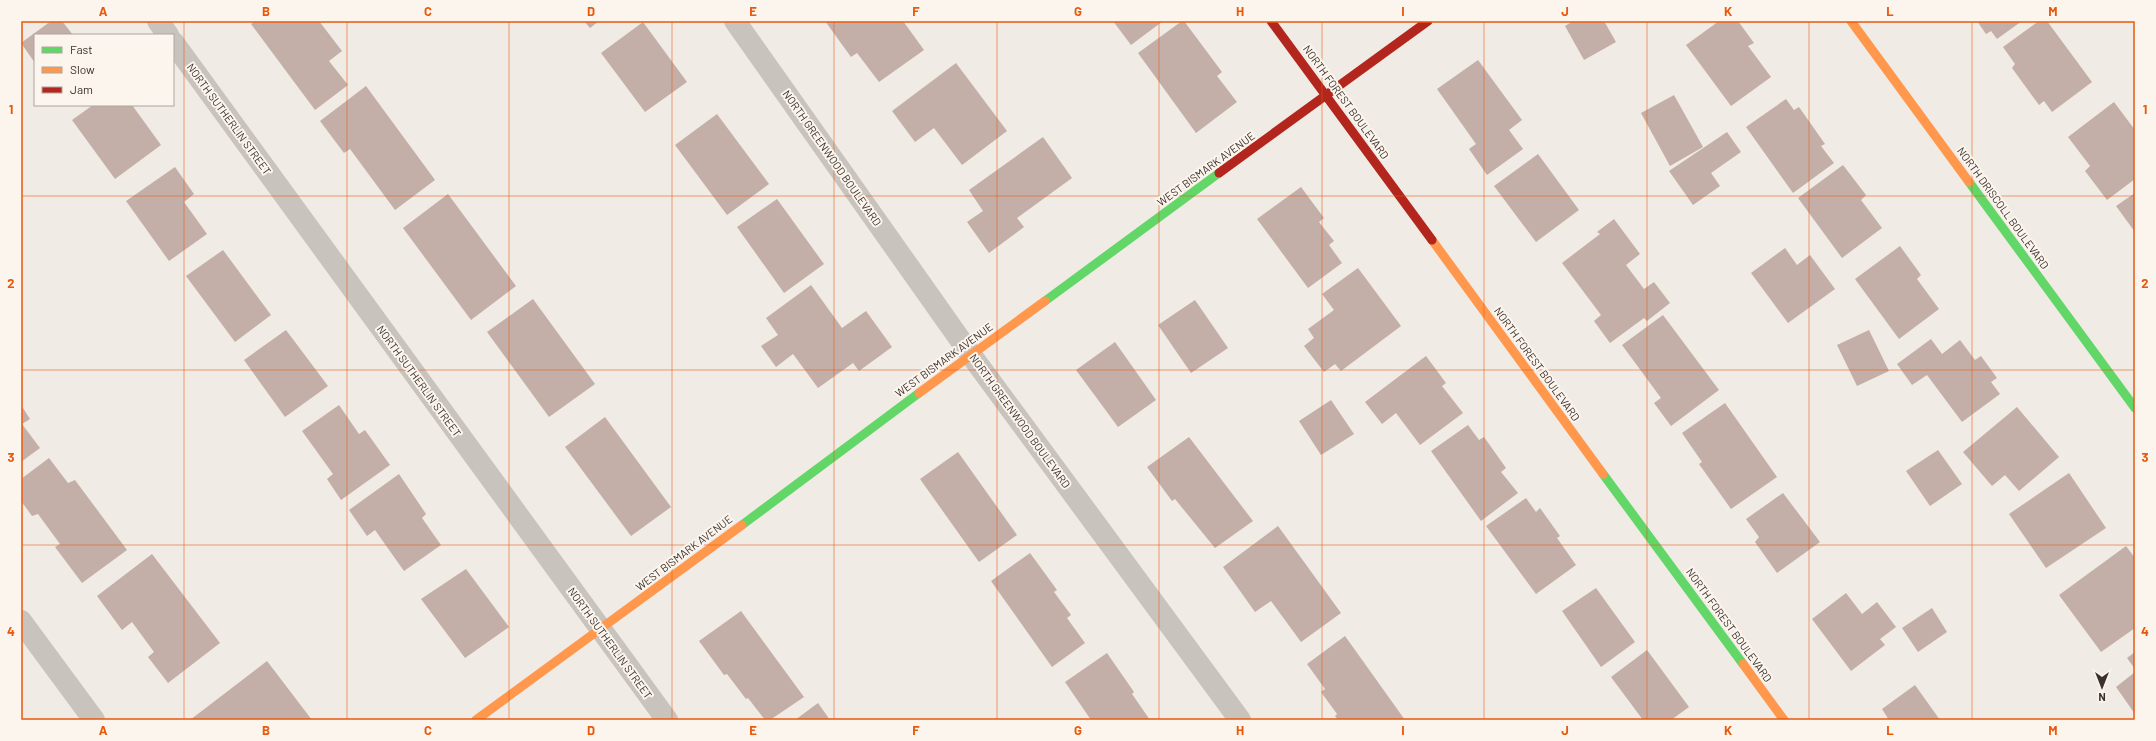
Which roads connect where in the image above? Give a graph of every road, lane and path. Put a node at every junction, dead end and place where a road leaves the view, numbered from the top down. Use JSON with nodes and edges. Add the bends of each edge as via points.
{"nodes":[{"id":1,"x":158,"y":21,"type":"edge"},
{"id":2,"x":735,"y":21,"type":"edge"},
{"id":3,"x":1272,"y":21,"type":"edge"},
{"id":4,"x":1428,"y":21,"type":"edge"},
{"id":5,"x":1851,"y":21,"type":"edge"},
{"id":6,"x":167,"y":34,"type":"edge"},
{"id":7,"x":174,"y":43,"type":"edge"},
{"id":8,"x":1326,"y":96,"type":"junction"},
{"id":9,"x":971,"y":355,"type":"junction"},
{"id":10,"x":2135,"y":408,"type":"edge"},
{"id":11,"x":21,"y":621,"type":"edge"},
{"id":12,"x":600,"y":631,"type":"junction"},
{"id":13,"x":94,"y":720,"type":"edge"},
{"id":14,"x":476,"y":720,"type":"edge"},
{"id":15,"x":667,"y":720,"type":"edge"},
{"id":16,"x":1240,"y":720,"type":"edge"},
{"id":17,"x":1784,"y":720,"type":"edge"}],
"edges":[{"from":1,"to":6,"type":"street"},
{"from":2,"to":9,"type":"street","name":"NORTH GREENWOOD BOULEVARD"},
{"from":3,"to":8,"type":"street","name":"NORTH FOREST BOULEVARD"},
{"from":4,"to":8,"type":"street","name":"WEST BISMARK AVENUE"},
{"from":5,"to":10,"type":"street","name":"NORTH DRISCOLL BOULEVARD"},
{"from":7,"to":12,"type":"street","name":"NORTH SUTHERLIN STREET"},
{"from":8,"to":9,"type":"street","name":"WEST BISMARK AVENUE"},
{"from":8,"to":17,"type":"street","name":"NORTH FOREST BOULEVARD"},
{"from":9,"to":12,"type":"street","name":"WEST BISMARK AVENUE"},
{"from":9,"to":16,"type":"street","name":"NORTH GREENWOOD BOULEVARD"},
{"from":11,"to":13,"type":"street"},
{"from":12,"to":14,"type":"street","name":"WEST BISMARK AVENUE"},
{"from":12,"to":15,"type":"street","name":"NORTH SUTHERLIN STREET"}]}
